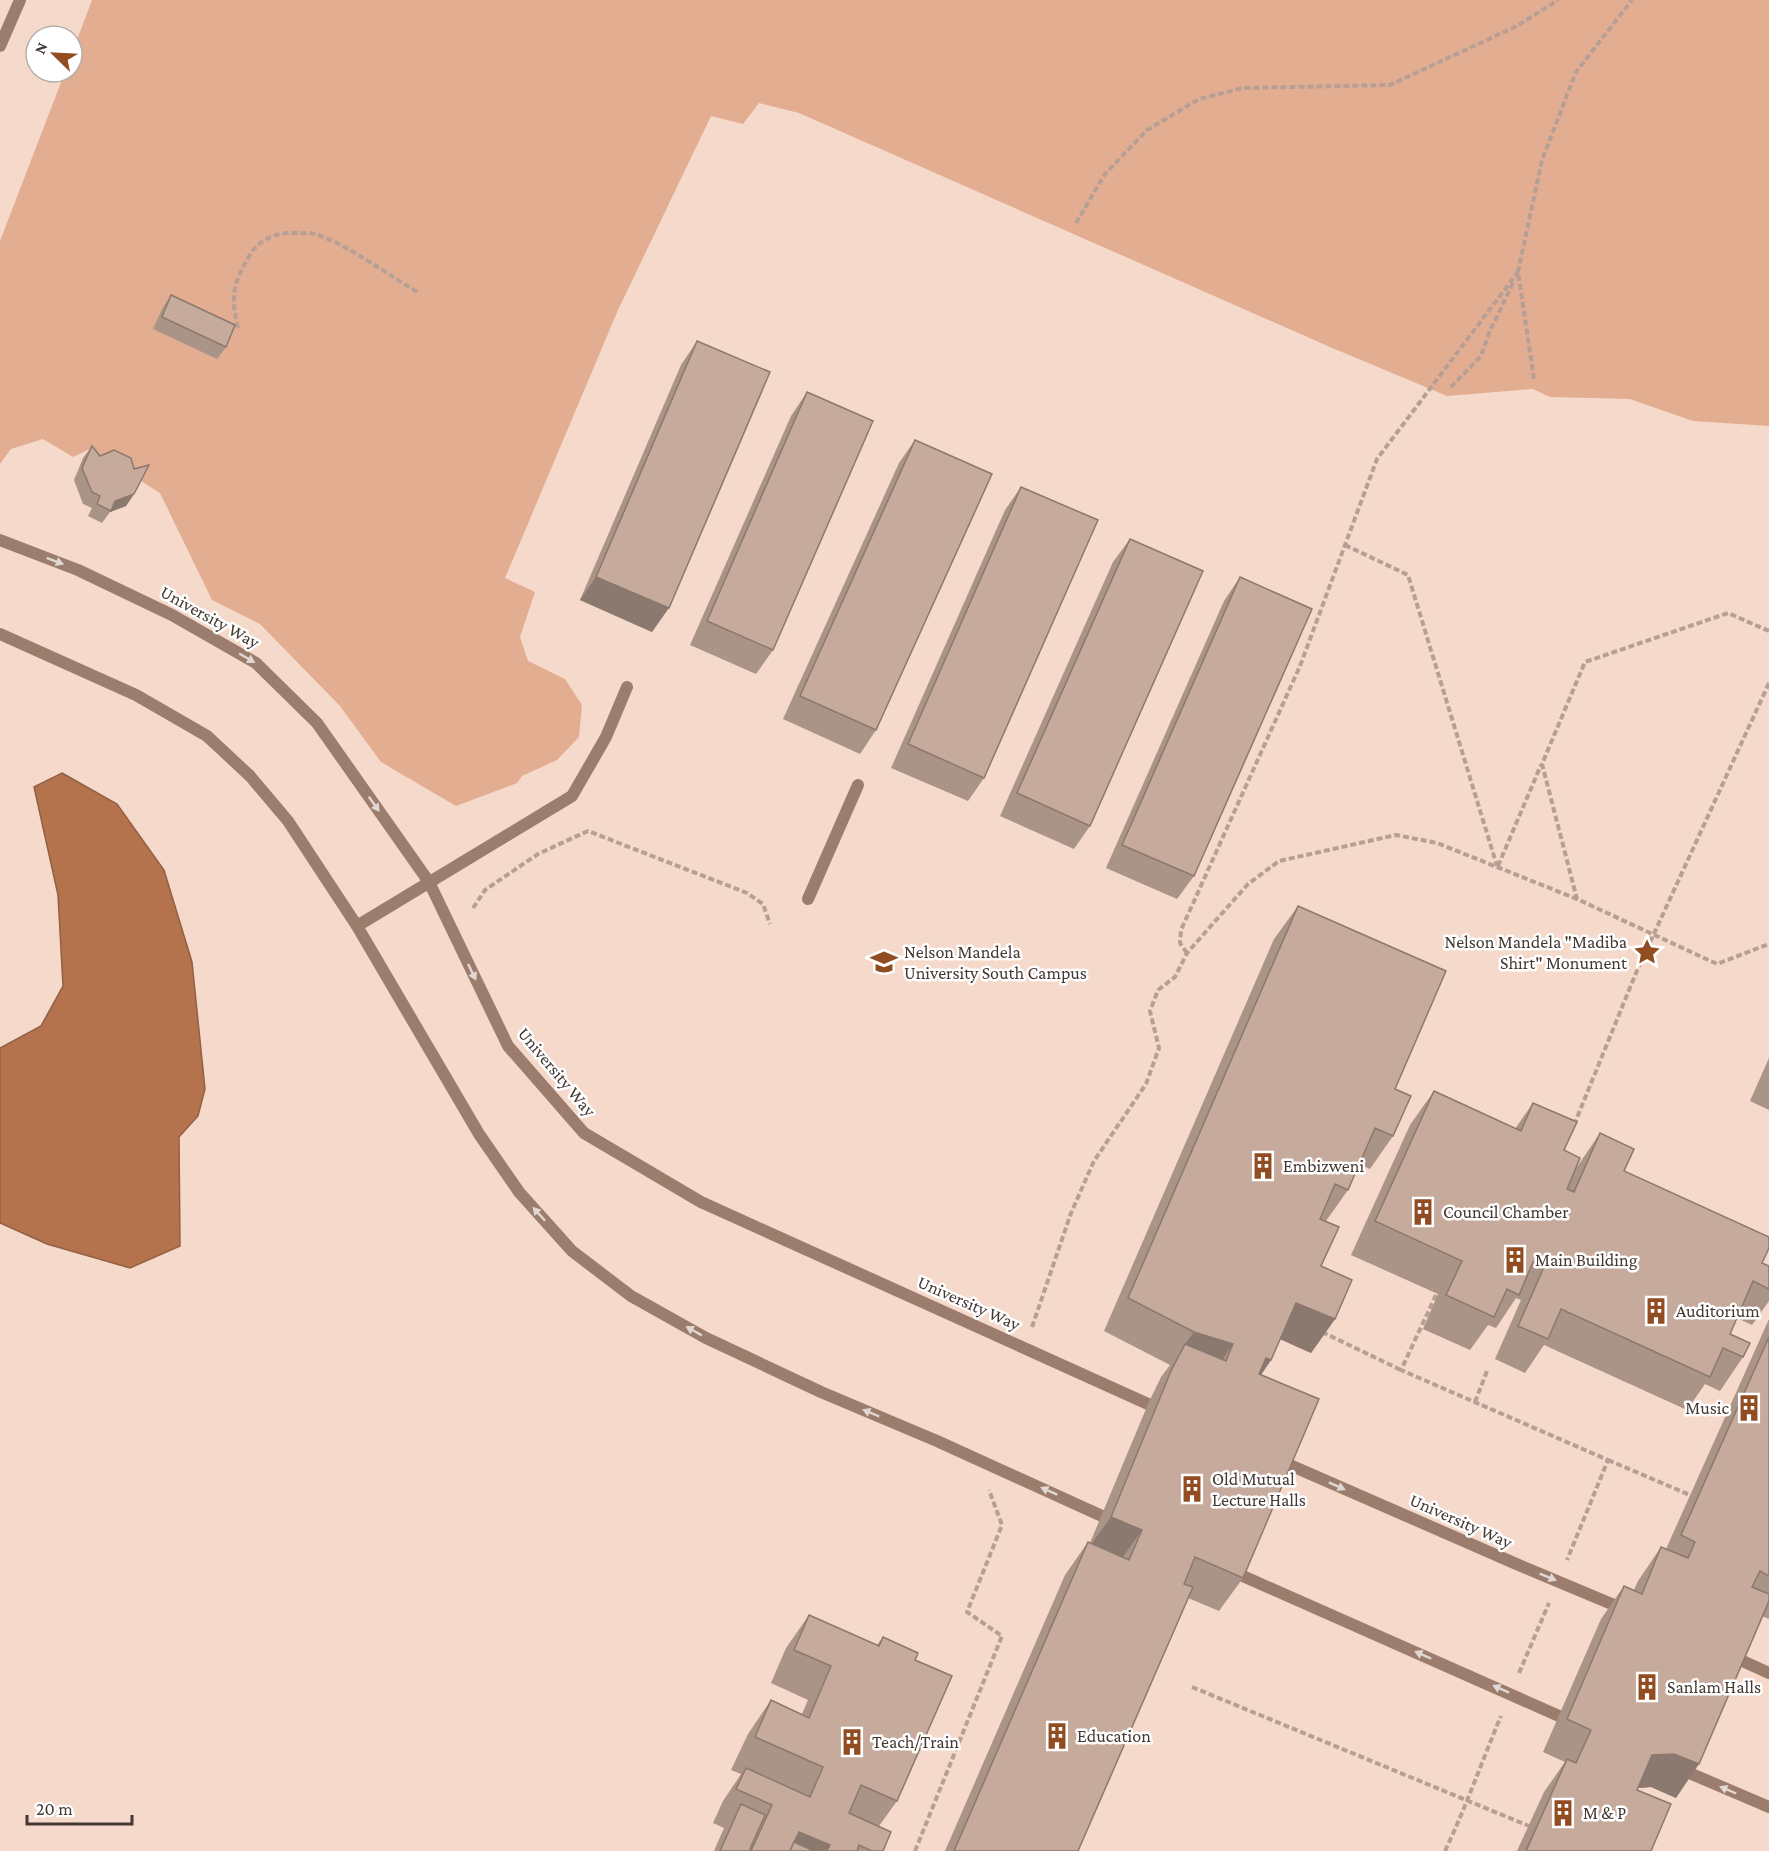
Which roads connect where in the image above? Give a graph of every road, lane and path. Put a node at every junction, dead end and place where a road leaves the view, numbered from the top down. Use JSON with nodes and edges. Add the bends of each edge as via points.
{"nodes":[{"id":1,"x":20,"y":0,"type":"edge"},
{"id":2,"x":1558,"y":0,"type":"edge"},
{"id":3,"x":1632,"y":0,"type":"edge"},
{"id":4,"x":0,"y":46,"type":"edge"},
{"id":5,"x":1076,"y":223,"type":"dead end"},
{"id":6,"x":1518,"y":272,"type":"junction"},
{"id":7,"x":419,"y":293,"type":"dead end"},
{"id":8,"x":238,"y":328,"type":"dead end"},
{"id":9,"x":1534,"y":379,"type":"dead end"},
{"id":10,"x":1451,"y":387,"type":"dead end"},
{"id":11,"x":0,"y":540,"type":"edge"},
{"id":12,"x":1345,"y":545,"type":"junction"},
{"id":13,"x":1769,"y":631,"type":"edge"},
{"id":14,"x":0,"y":634,"type":"edge"},
{"id":15,"x":1769,"y":683,"type":"edge"},
{"id":16,"x":627,"y":687,"type":"dead end"},
{"id":17,"x":1542,"y":764,"type":"junction"},
{"id":18,"x":858,"y":785,"type":"dead end"},
{"id":19,"x":1497,"y":866,"type":"junction"},
{"id":20,"x":429,"y":882,"type":"junction"},
{"id":21,"x":808,"y":899,"type":"dead end"},
{"id":22,"x":1577,"y":899,"type":"junction"},
{"id":23,"x":473,"y":908,"type":"dead end"},
{"id":24,"x":770,"y":924,"type":"dead end"},
{"id":25,"x":357,"y":926,"type":"junction"},
{"id":26,"x":1654,"y":935,"type":"junction"},
{"id":27,"x":1769,"y":944,"type":"edge"},
{"id":28,"x":1187,"y":953,"type":"junction"},
{"id":29,"x":1572,"y":1129,"type":"edge"},
{"id":30,"x":1436,"y":1295,"type":"edge"},
{"id":31,"x":1322,"y":1332,"type":"edge"},
{"id":32,"x":1025,"y":1348,"type":"junction"},
{"id":33,"x":1401,"y":1370,"type":"junction"},
{"id":34,"x":1487,"y":1371,"type":"dead end"},
{"id":35,"x":1475,"y":1402,"type":"junction"},
{"id":36,"x":1148,"y":1404,"type":"dead end"},
{"id":37,"x":976,"y":1459,"type":"junction"},
{"id":38,"x":1608,"y":1461,"type":"junction"},
{"id":39,"x":1283,"y":1462,"type":"edge"},
{"id":40,"x":1690,"y":1495,"type":"dead end"},
{"id":41,"x":1102,"y":1515,"type":"dead end"},
{"id":42,"x":1565,"y":1564,"type":"dead end"},
{"id":43,"x":1236,"y":1573,"type":"edge"},
{"id":44,"x":1551,"y":1597,"type":"dead end"},
{"id":45,"x":1626,"y":1610,"type":"edge"},
{"id":46,"x":1736,"y":1658,"type":"edge"},
{"id":47,"x":1769,"y":1673,"type":"edge"},
{"id":48,"x":1515,"y":1683,"type":"dead end"},
{"id":49,"x":1192,"y":1687,"type":"dead end"},
{"id":50,"x":1501,"y":1716,"type":"dead end"},
{"id":51,"x":1559,"y":1716,"type":"dead end"},
{"id":52,"x":1687,"y":1772,"type":"edge"},
{"id":53,"x":1468,"y":1801,"type":"junction"},
{"id":54,"x":1769,"y":1807,"type":"edge"},
{"id":55,"x":1528,"y":1826,"type":"dead end"},
{"id":56,"x":915,"y":1851,"type":"edge"},
{"id":57,"x":1445,"y":1851,"type":"edge"}],
"edges":[{"from":1,"to":4,"type":"lane"},
{"from":2,"to":5,"type":"path","via":[[1517,26],[1390,85],[1243,88],[1199,99],[1147,130],[1105,174]]},
{"from":3,"to":6,"type":"path","via":[[1576,72],[1542,159]]},
{"from":6,"to":9,"type":"path"},
{"from":6,"to":10,"type":"path","via":[[1481,356]]},
{"from":6,"to":12,"type":"path","via":[[1377,459]]},
{"from":7,"to":8,"type":"path","via":[[345,248],[314,234],[285,232],[266,238],[252,250],[236,278],[233,303]]},
{"from":11,"to":20,"type":"lane","name":"University Way","one_way":true,"via":[[78,570],[172,615],[256,663],[317,723]]},
{"from":12,"to":19,"type":"path","via":[[1408,575]]},
{"from":12,"to":28,"type":"path","via":[[1300,666],[1181,930],[1180,943]]},
{"from":13,"to":17,"type":"path","via":[[1728,613],[1585,662]]},
{"from":14,"to":25,"type":"lane","via":[[136,695],[207,736],[250,776],[288,821]]},
{"from":15,"to":26,"type":"path"},
{"from":16,"to":20,"type":"lane","via":[[606,737],[572,796]]},
{"from":17,"to":19,"type":"path"},
{"from":17,"to":22,"type":"path"},
{"from":18,"to":21,"type":"lane"},
{"from":19,"to":22,"type":"path"},
{"from":19,"to":28,"type":"path","via":[[1437,843],[1396,835],[1279,861],[1248,884]]},
{"from":20,"to":25,"type":"lane"},
{"from":20,"to":32,"type":"lane","name":"University Way","one_way":true,"via":[[508,1046],[584,1133],[701,1202]]},
{"from":22,"to":26,"type":"path"},
{"from":23,"to":24,"type":"path","via":[[485,890],[538,854],[588,831],[747,893],[763,904]]},
{"from":37,"to":25,"type":"lane","one_way":true,"via":[[706,1338],[631,1296],[572,1251],[519,1192],[479,1134]]},
{"from":26,"to":27,"type":"path","via":[[1717,964]]},
{"from":26,"to":29,"type":"path"},
{"from":28,"to":32,"type":"path","via":[[1175,977],[1158,990],[1150,1011],[1159,1048],[1146,1084],[1094,1161],[1071,1213]]},
{"from":30,"to":33,"type":"path"},
{"from":31,"to":33,"type":"path"},
{"from":32,"to":36,"type":"lane","name":"University Way"},
{"from":33,"to":35,"type":"path"},
{"from":34,"to":35,"type":"path"},
{"from":35,"to":38,"type":"path"},
{"from":41,"to":37,"type":"lane","one_way":true},
{"from":37,"to":56,"type":"path","via":[[1002,1525],[967,1612],[1002,1636]]},
{"from":38,"to":40,"type":"path"},
{"from":38,"to":42,"type":"path"},
{"from":39,"to":45,"type":"lane","name":"University Way","one_way":true},
{"from":51,"to":43,"type":"lane","one_way":true},
{"from":44,"to":48,"type":"path"},
{"from":46,"to":47,"type":"lane"},
{"from":49,"to":53,"type":"path"},
{"from":50,"to":53,"type":"path"},
{"from":54,"to":52,"type":"lane","one_way":true},
{"from":53,"to":55,"type":"path"},
{"from":53,"to":57,"type":"path"}]}
